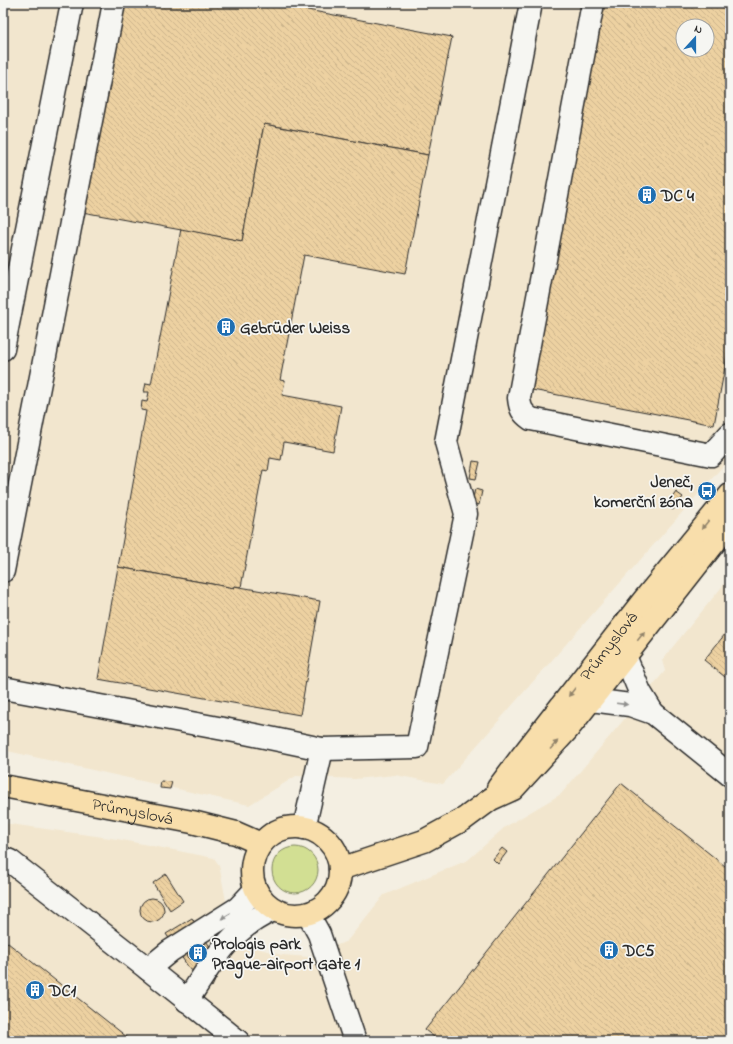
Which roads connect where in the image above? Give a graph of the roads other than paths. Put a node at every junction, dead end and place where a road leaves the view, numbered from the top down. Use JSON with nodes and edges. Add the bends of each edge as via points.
{"nodes":[{"id":1,"x":72,"y":3,"type":"edge"},
{"id":2,"x":114,"y":3,"type":"edge"},
{"id":3,"x":531,"y":3,"type":"edge"},
{"id":4,"x":593,"y":3,"type":"edge"},
{"id":5,"x":3,"y":349,"type":"edge"},
{"id":6,"x":730,"y":434,"type":"edge"},
{"id":7,"x":730,"y":495,"type":"edge"},
{"id":8,"x":730,"y":524,"type":"edge"},
{"id":9,"x":3,"y":571,"type":"edge"},
{"id":10,"x":625,"y":656,"type":"junction"},
{"id":11,"x":3,"y":688,"type":"edge"},
{"id":12,"x":591,"y":700,"type":"junction"},
{"id":13,"x":653,"y":713,"type":"junction"},
{"id":14,"x":322,"y":749,"type":"junction"},
{"id":15,"x":730,"y":775,"type":"edge"},
{"id":16,"x":3,"y":786,"type":"edge"},
{"id":17,"x":491,"y":799,"type":"junction"},
{"id":18,"x":304,"y":828,"type":"junction"},
{"id":19,"x":261,"y":844,"type":"junction"},
{"id":20,"x":3,"y":858,"type":"edge"},
{"id":21,"x":340,"y":869,"type":"junction"},
{"id":22,"x":255,"y":890,"type":"junction"},
{"id":23,"x":273,"y":910,"type":"junction"},
{"id":24,"x":308,"y":914,"type":"junction"},
{"id":25,"x":148,"y":969,"type":"junction"},
{"id":26,"x":188,"y":1001,"type":"junction"},
{"id":27,"x":238,"y":1041,"type":"edge"},
{"id":28,"x":355,"y":1041,"type":"edge"}],
"edges":[{"from":1,"to":5,"type":"lane"},
{"from":2,"to":9,"type":"lane"},
{"from":3,"to":14,"type":"lane","via":[[446,442],[466,514],[417,747]]},
{"from":4,"to":6,"type":"lane","via":[[519,398],[520,408],[531,419],[711,455]]},
{"from":7,"to":17,"type":"main road","name":"Průmyslová","one_way":true,"via":[[522,756]]},
{"from":10,"to":8,"type":"main road","name":"Průmyslová","one_way":true},
{"from":10,"to":12,"type":"main road","name":"Průmyslová"},
{"from":10,"to":13,"type":"lane","via":[[640,692]]},
{"from":11,"to":14,"type":"lane"},
{"from":12,"to":13,"type":"lane","one_way":true,"via":[[630,705]]},
{"from":17,"to":12,"type":"main road","name":"Průmyslová","one_way":true,"via":[[513,789],[568,730]]},
{"from":13,"to":15,"type":"lane"},
{"from":14,"to":18,"type":"lane"},
{"from":16,"to":19,"type":"main road","name":"Průmyslová","via":[[192,822],[236,833]]},
{"from":17,"to":21,"type":"main road","name":"Průmyslová","via":[[464,819],[424,841]]},
{"from":18,"to":19,"type":"main road","via":[[280,830]]},
{"from":18,"to":21,"type":"main road","via":[[316,832],[333,847]]},
{"from":19,"to":22,"type":"main road","via":[[251,866]]},
{"from":20,"to":25,"type":"lane"},
{"from":21,"to":24,"type":"main road","via":[[332,897],[322,907]]},
{"from":22,"to":23,"type":"main road"},
{"from":22,"to":25,"type":"lane","one_way":true,"via":[[238,908],[170,951]]},
{"from":23,"to":24,"type":"main road","via":[[296,916]]},
{"from":23,"to":26,"type":"lane","via":[[254,919],[227,943]]},
{"from":24,"to":28,"type":"lane","via":[[319,934]]},
{"from":25,"to":26,"type":"lane"},
{"from":26,"to":27,"type":"lane"}]}
